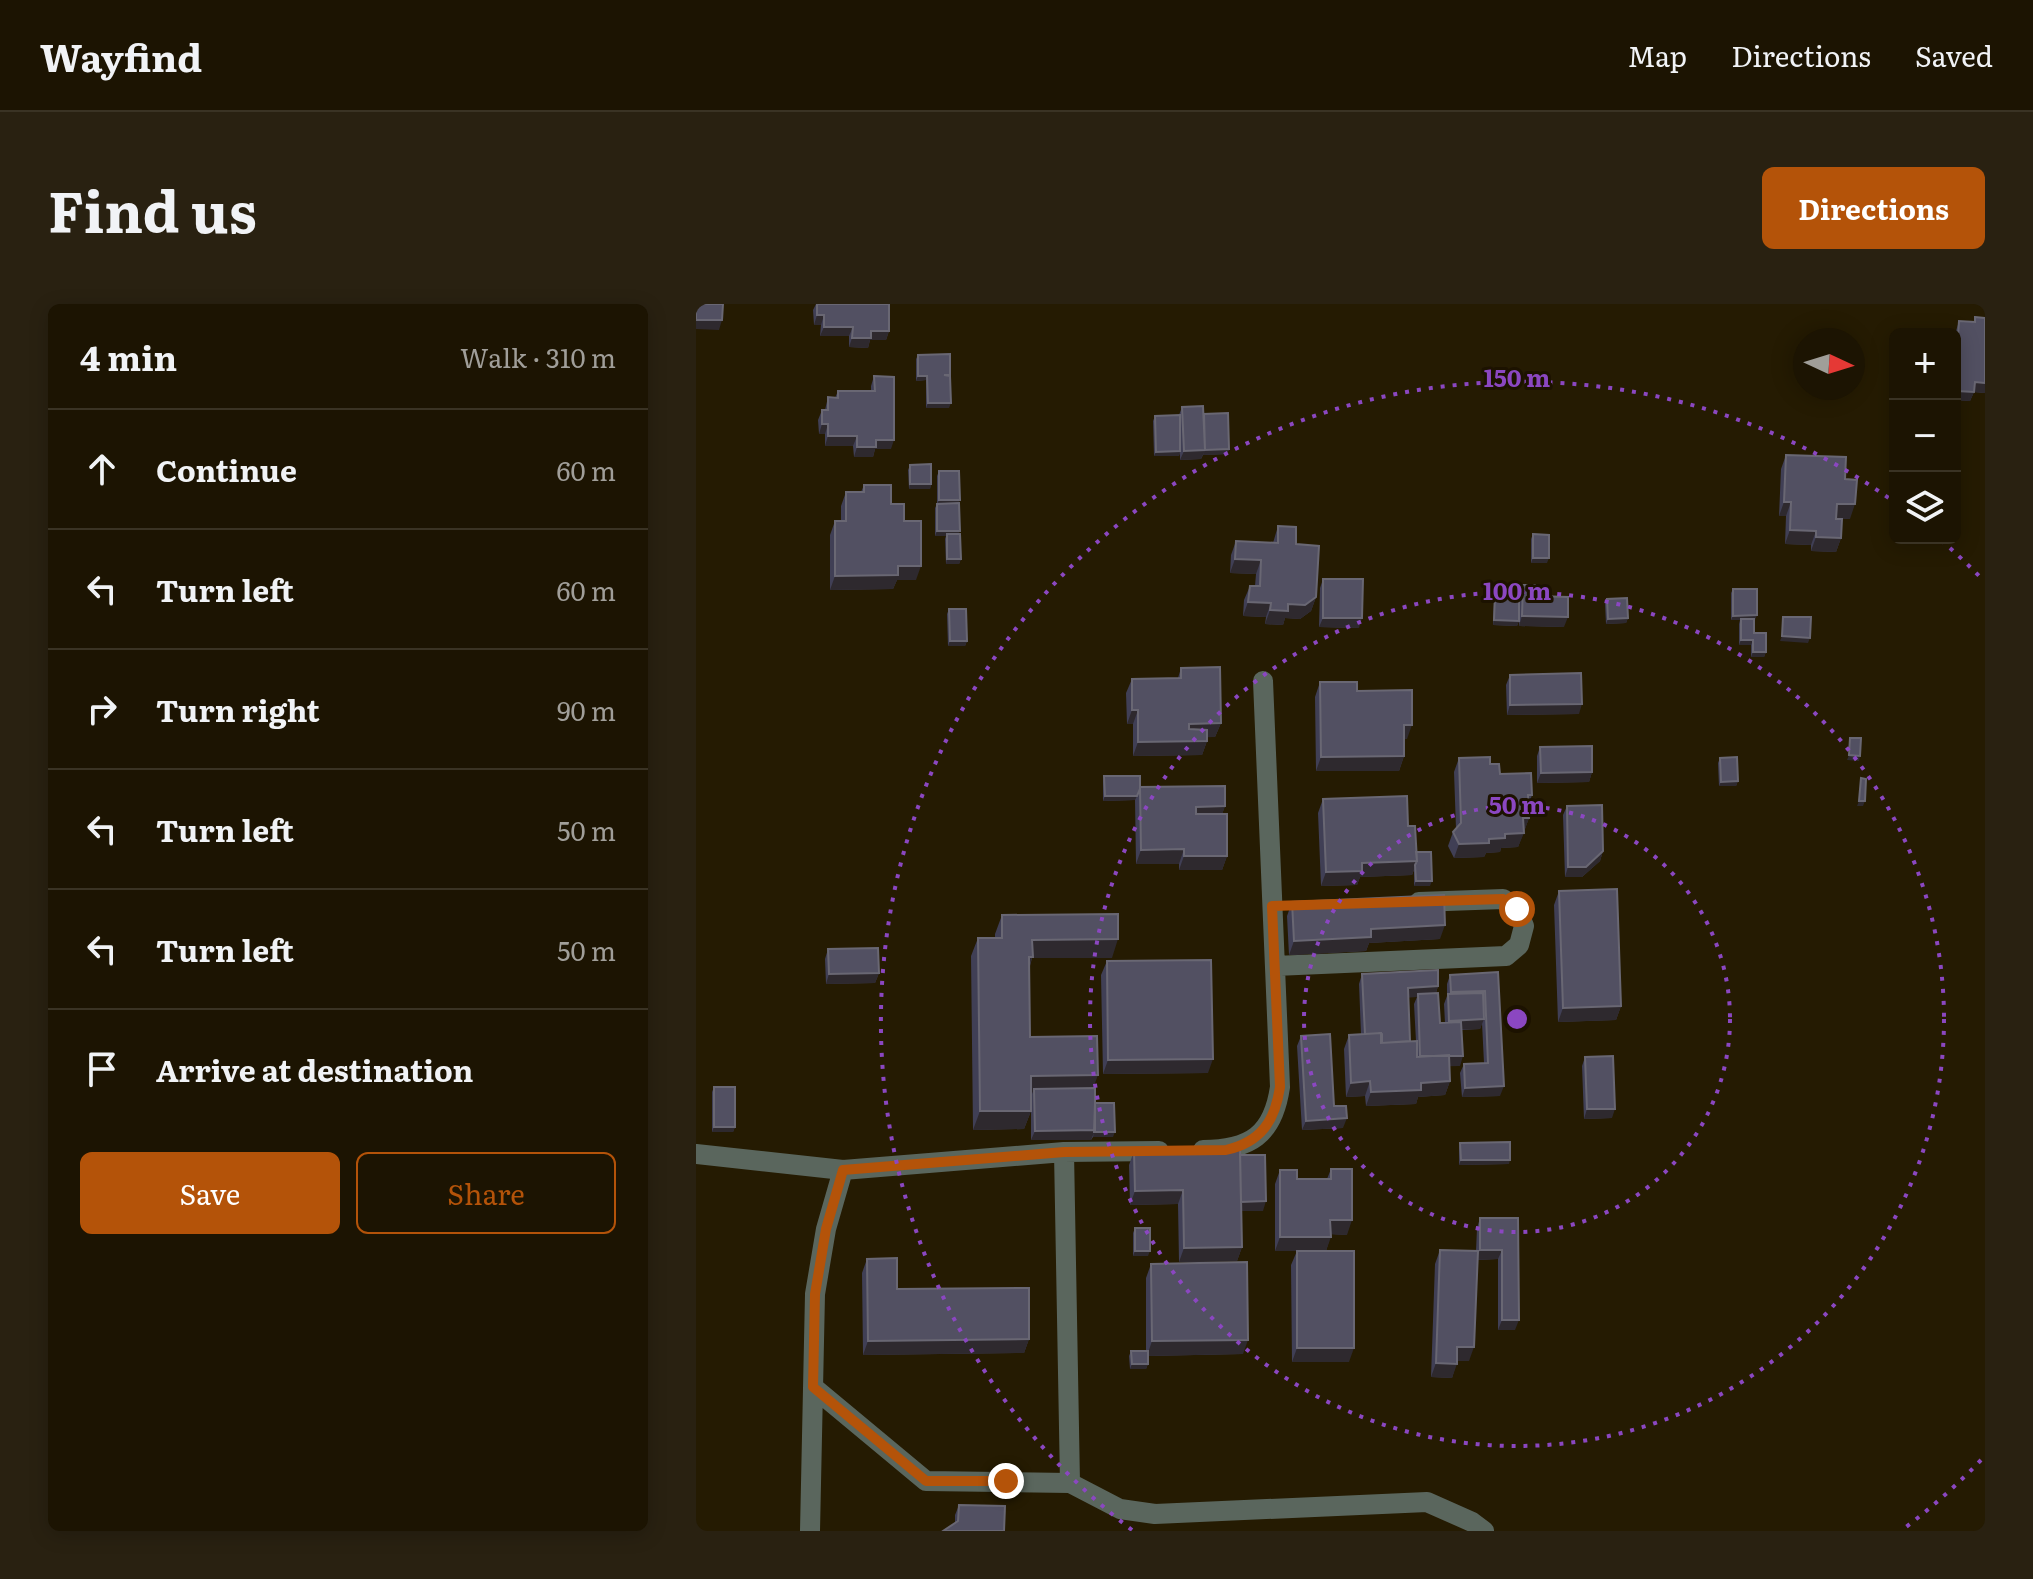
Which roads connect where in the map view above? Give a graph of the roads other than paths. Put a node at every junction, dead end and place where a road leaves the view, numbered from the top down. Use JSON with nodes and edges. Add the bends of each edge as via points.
{"nodes":[{"id":1,"x":1263,"y":681,"type":"dead end"},
{"id":2,"x":1395,"y":902,"type":"edge"},
{"id":3,"x":1275,"y":966,"type":"junction"},
{"id":4,"x":1064,"y":1152,"type":"junction"},
{"id":5,"x":696,"y":1154,"type":"edge"},
{"id":6,"x":843,"y":1170,"type":"junction"},
{"id":7,"x":813,"y":1387,"type":"junction"},
{"id":8,"x":1070,"y":1483,"type":"junction"},
{"id":9,"x":1158,"y":1522,"type":"edge"},
{"id":10,"x":810,"y":1531,"type":"edge"},
{"id":11,"x":1484,"y":1531,"type":"edge"}],
"edges":[{"from":1,"to":3,"type":"street","via":[[1280,906]]},
{"from":2,"to":3,"type":"street","via":[[1503,899],[1517,909],[1524,926],[1519,945],[1506,956]]},
{"from":3,"to":4,"type":"street","via":[[1280,1087],[1264,1131],[1226,1150]]},
{"from":4,"to":6,"type":"street"},
{"from":4,"to":8,"type":"street"},
{"from":5,"to":6,"type":"street"},
{"from":6,"to":7,"type":"street","via":[[815,1294]]},
{"from":7,"to":8,"type":"street","via":[[926,1481]]},
{"from":7,"to":10,"type":"street"},
{"from":8,"to":9,"type":"street"},
{"from":9,"to":11,"type":"street","via":[[1427,1502]]}]}
